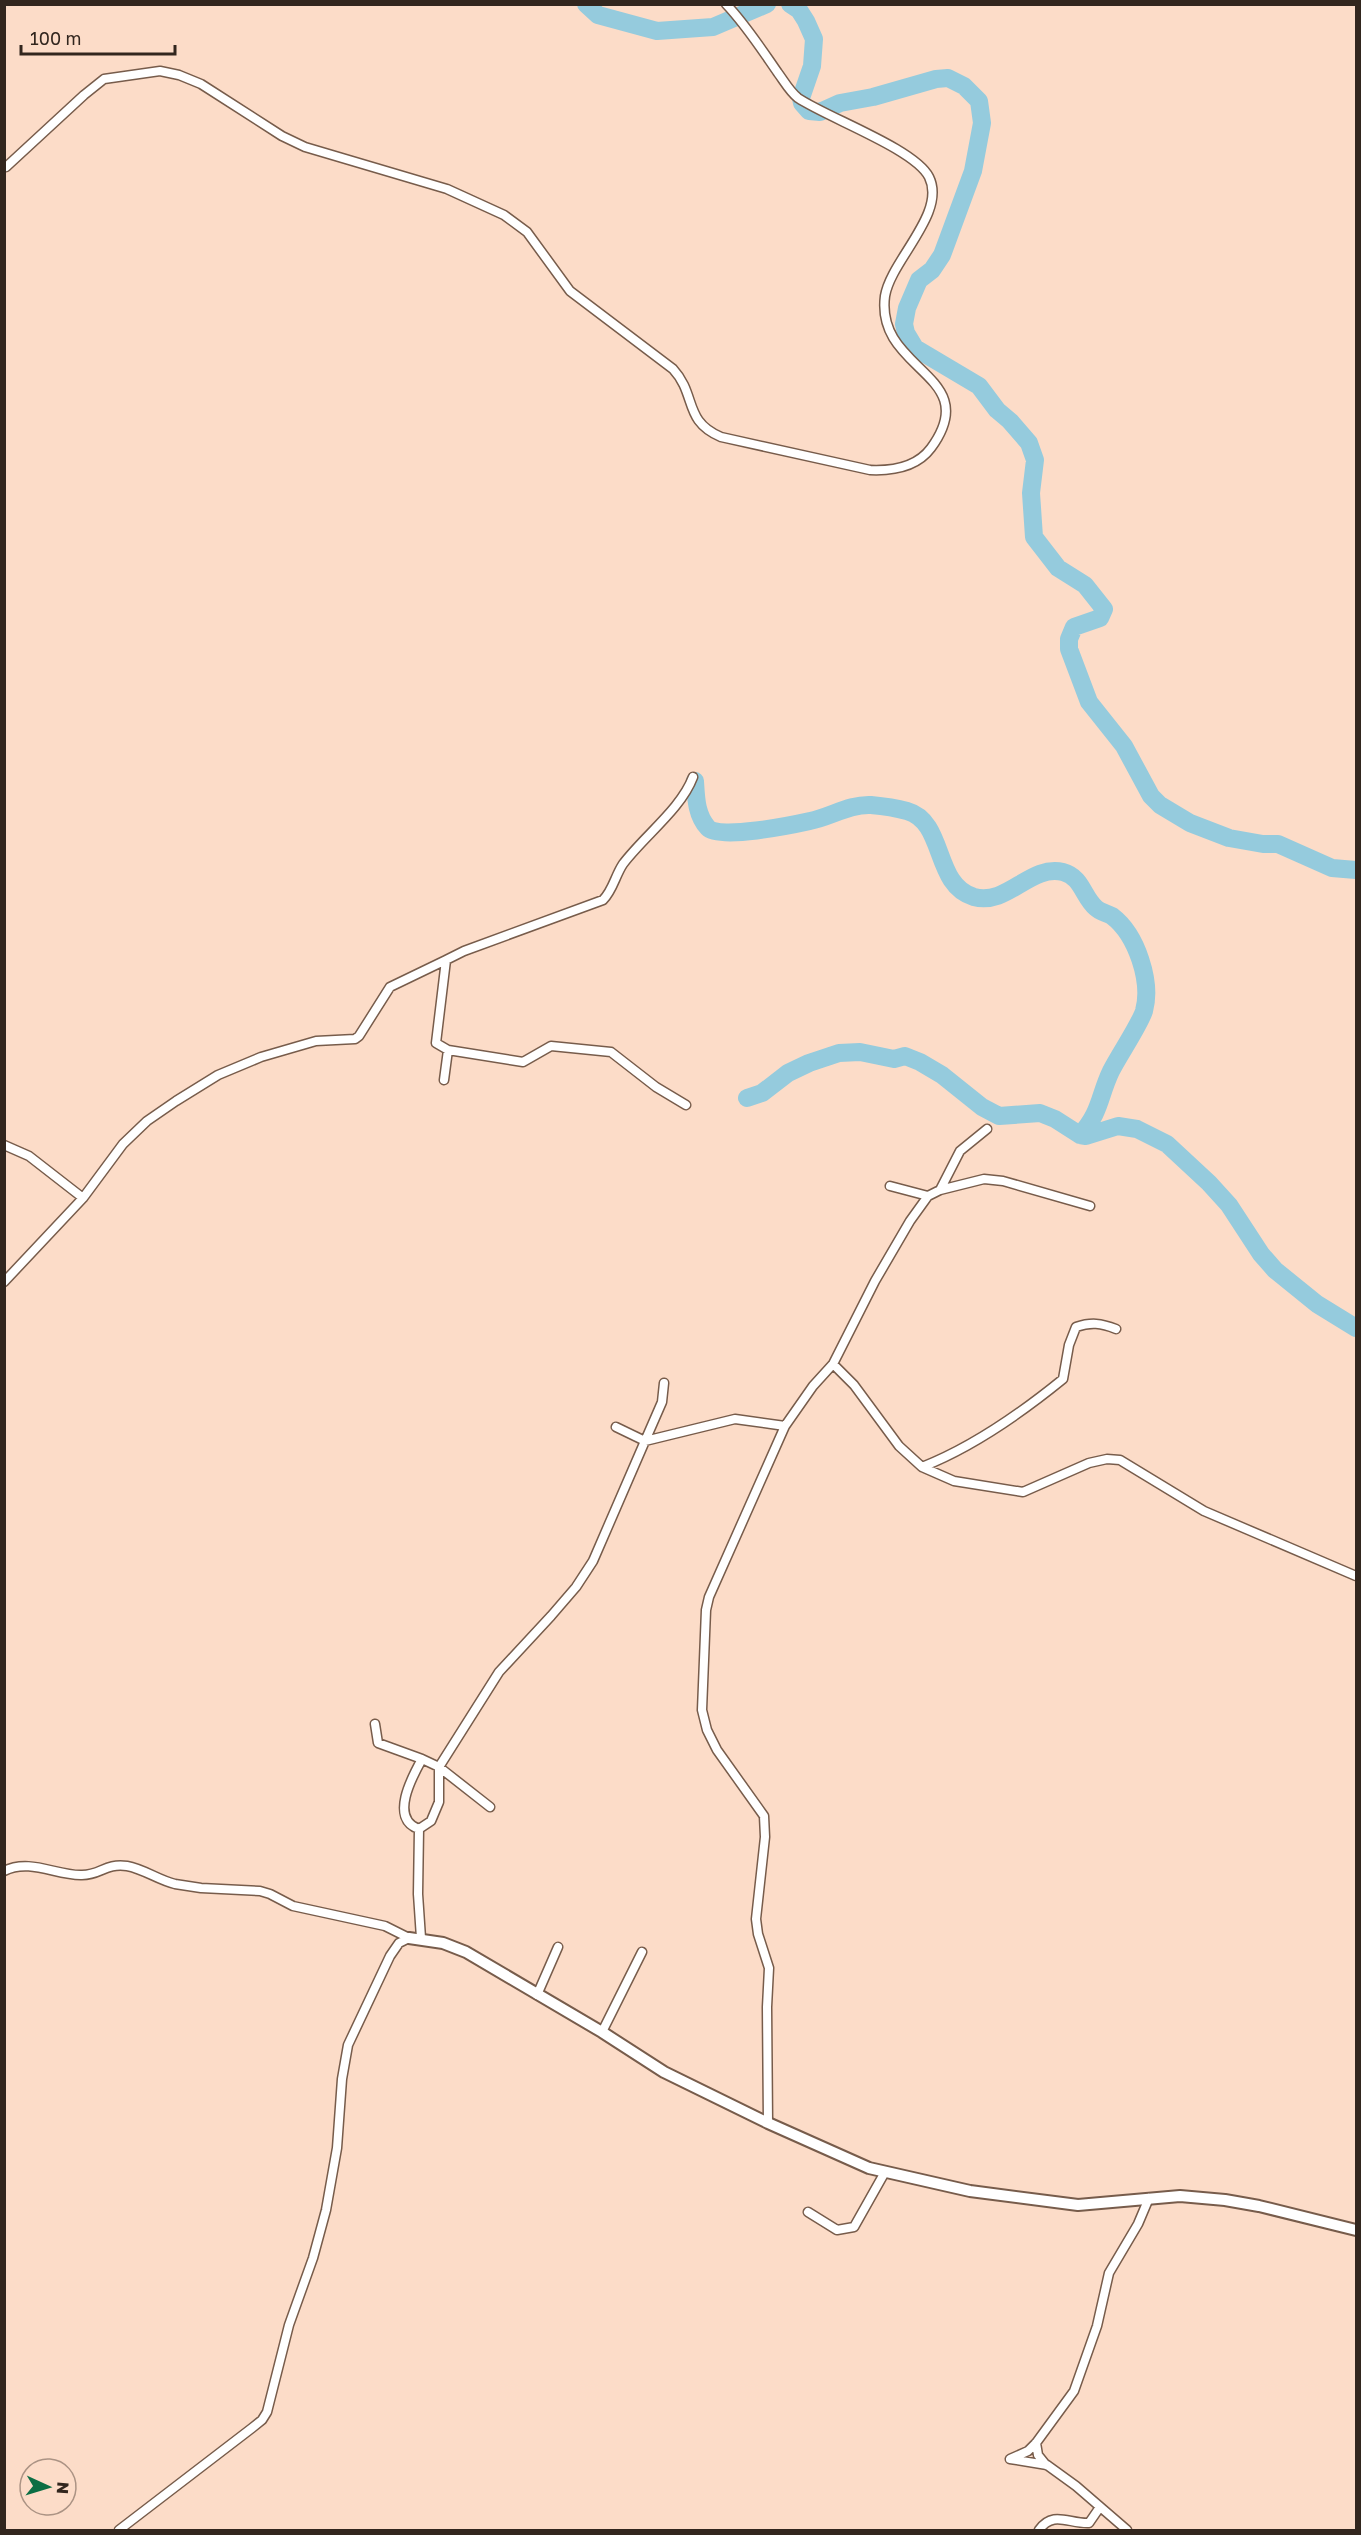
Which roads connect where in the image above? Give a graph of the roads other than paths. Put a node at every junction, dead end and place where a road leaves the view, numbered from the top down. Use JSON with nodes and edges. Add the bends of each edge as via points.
{"nodes":[{"id":1,"x":726,"y":4,"type":"edge"},
{"id":2,"x":6,"y":167,"type":"dead end"},
{"id":3,"x":693,"y":777,"type":"dead end"},
{"id":4,"x":446,"y":960,"type":"junction"},
{"id":5,"x":448,"y":1050,"type":"junction"},
{"id":6,"x":444,"y":1080,"type":"dead end"},
{"id":7,"x":686,"y":1105,"type":"dead end"},
{"id":8,"x":987,"y":1129,"type":"dead end"},
{"id":9,"x":4,"y":1145,"type":"edge"},
{"id":10,"x":890,"y":1186,"type":"dead end"},
{"id":11,"x":940,"y":1190,"type":"junction"},
{"id":12,"x":928,"y":1196,"type":"junction"},
{"id":13,"x":84,"y":1198,"type":"junction"},
{"id":14,"x":1090,"y":1206,"type":"dead end"},
{"id":15,"x":4,"y":1282,"type":"edge"},
{"id":16,"x":1116,"y":1329,"type":"dead end"},
{"id":17,"x":833,"y":1364,"type":"junction"},
{"id":18,"x":664,"y":1383,"type":"dead end"},
{"id":19,"x":785,"y":1426,"type":"junction"},
{"id":20,"x":616,"y":1427,"type":"dead end"},
{"id":21,"x":645,"y":1441,"type":"junction"},
{"id":22,"x":922,"y":1467,"type":"junction"},
{"id":23,"x":1356,"y":1576,"type":"edge"},
{"id":24,"x":375,"y":1724,"type":"dead end"},
{"id":25,"x":422,"y":1759,"type":"junction"},
{"id":26,"x":439,"y":1767,"type":"junction"},
{"id":27,"x":490,"y":1807,"type":"dead end"},
{"id":28,"x":419,"y":1829,"type":"junction"},
{"id":29,"x":4,"y":1871,"type":"edge"},
{"id":30,"x":409,"y":1938,"type":"junction"},
{"id":31,"x":421,"y":1938,"type":"junction"},
{"id":32,"x":558,"y":1947,"type":"dead end"},
{"id":33,"x":642,"y":1952,"type":"dead end"},
{"id":34,"x":537,"y":1995,"type":"junction"},
{"id":35,"x":602,"y":2032,"type":"junction"},
{"id":36,"x":768,"y":2123,"type":"junction"},
{"id":37,"x":885,"y":2172,"type":"junction"},
{"id":38,"x":1149,"y":2198,"type":"junction"},
{"id":39,"x":808,"y":2212,"type":"dead end"},
{"id":40,"x":1356,"y":2230,"type":"edge"},
{"id":41,"x":1036,"y":2443,"type":"junction"},
{"id":42,"x":1047,"y":2465,"type":"junction"},
{"id":43,"x":1100,"y":2506,"type":"junction"},
{"id":44,"x":119,"y":2530,"type":"edge"},
{"id":45,"x":1039,"y":2530,"type":"edge"},
{"id":46,"x":1127,"y":2530,"type":"edge"}],
"edges":[{"from":1,"to":2,"type":"street","via":[[795,96],[910,156],[929,177],[933,194],[918,234],[891,274],[885,297],[885,318],[891,338],[940,388],[946,402],[940,435],[928,452],[911,465],[888,471],[870,470],[707,431],[698,422],[682,379],[570,291],[518,224],[447,189],[305,147],[201,84],[179,75],[159,71],[104,80]]},
{"from":3,"to":4,"type":"street","via":[[686,793],[621,867],[603,900]]},
{"from":4,"to":5,"type":"street","via":[[436,1043]]},
{"from":4,"to":13,"type":"street","via":[[390,987],[363,1033],[355,1039],[316,1041],[261,1057],[218,1075],[176,1101],[123,1144]]},
{"from":5,"to":6,"type":"street"},
{"from":5,"to":7,"type":"street","via":[[523,1062],[551,1046],[611,1052]]},
{"from":8,"to":11,"type":"street","via":[[960,1151]]},
{"from":9,"to":13,"type":"street","via":[[29,1156]]},
{"from":10,"to":12,"type":"street"},
{"from":11,"to":12,"type":"street"},
{"from":11,"to":14,"type":"street","via":[[984,1179],[1003,1181]]},
{"from":12,"to":17,"type":"street","via":[[875,1281]]},
{"from":13,"to":15,"type":"street"},
{"from":16,"to":22,"type":"street","via":[[1102,1323],[1076,1327],[1063,1379],[989,1433]]},
{"from":17,"to":19,"type":"street"},
{"from":17,"to":22,"type":"street","via":[[854,1385],[899,1446]]},
{"from":18,"to":21,"type":"street","via":[[662,1402]]},
{"from":19,"to":21,"type":"street","via":[[735,1419]]},
{"from":19,"to":36,"type":"street","via":[[706,1610],[702,1710],[717,1750],[759,1807],[765,1823],[756,1919],[769,1968]]},
{"from":20,"to":21,"type":"street"},
{"from":21,"to":26,"type":"street","via":[[593,1561],[557,1609],[499,1671]]},
{"from":22,"to":23,"type":"street","via":[[954,1482],[1023,1492],[1089,1463],[1120,1460],[1204,1511]]},
{"from":24,"to":25,"type":"street","via":[[378,1743]]},
{"from":25,"to":26,"type":"street"},
{"from":25,"to":28,"type":"street","via":[[405,1797],[407,1820]]},
{"from":26,"to":27,"type":"street"},
{"from":26,"to":28,"type":"street","via":[[439,1802],[431,1821]]},
{"from":28,"to":31,"type":"street"},
{"from":29,"to":30,"type":"street","via":[[39,1867],[79,1876],[108,1866],[129,1867],[175,1884],[270,1894],[293,1906],[385,1926]]},
{"from":30,"to":31,"type":"street"},
{"from":30,"to":44,"type":"street","via":[[399,1943],[390,1956],[348,2045],[326,2210],[289,2325],[267,2412],[252,2428]]},
{"from":31,"to":34,"type":"street","via":[[466,1952]]},
{"from":32,"to":34,"type":"street"},
{"from":33,"to":35,"type":"street"},
{"from":34,"to":35,"type":"street"},
{"from":35,"to":36,"type":"street","via":[[664,2072]]},
{"from":36,"to":37,"type":"street","via":[[847,2160]]},
{"from":37,"to":38,"type":"street","via":[[970,2191],[1078,2205]]},
{"from":37,"to":39,"type":"street","via":[[854,2227],[837,2230]]},
{"from":38,"to":40,"type":"street","via":[[1225,2200]]},
{"from":38,"to":41,"type":"street","via":[[1108,2273],[1097,2326],[1074,2391]]},
{"from":41,"to":42,"type":"street","via":[[1038,2455]]},
{"from":41,"to":42,"type":"street","via":[[1010,2459]]},
{"from":42,"to":43,"type":"street"},
{"from":43,"to":45,"type":"street","via":[[1089,2523],[1052,2519]]},
{"from":43,"to":46,"type":"street"}]}
